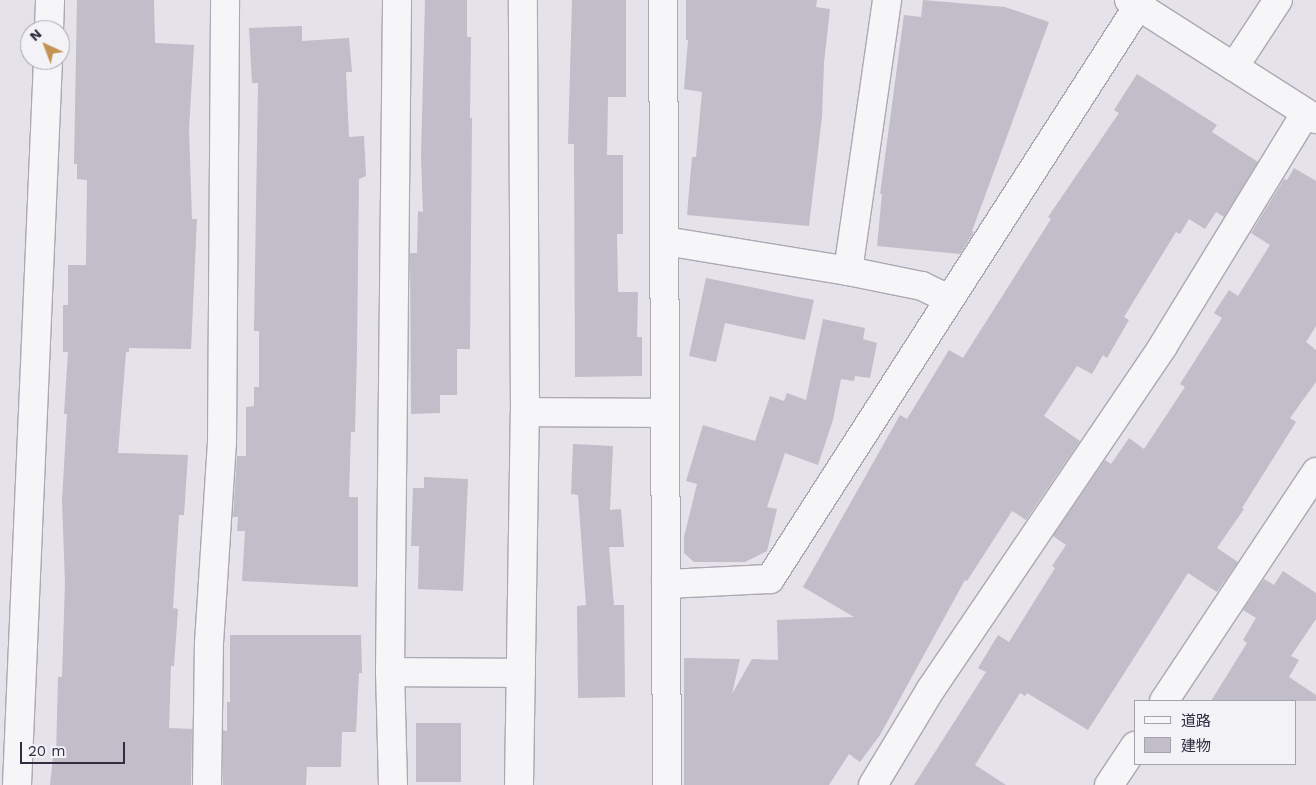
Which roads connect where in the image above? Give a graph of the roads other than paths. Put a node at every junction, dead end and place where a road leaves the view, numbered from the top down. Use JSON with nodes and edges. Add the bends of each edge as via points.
{"nodes":[{"id":1,"x":50,"y":0,"type":"edge"},
{"id":2,"x":225,"y":0,"type":"edge"},
{"id":3,"x":397,"y":0,"type":"edge"},
{"id":4,"x":523,"y":0,"type":"edge"},
{"id":5,"x":663,"y":0,"type":"edge"},
{"id":6,"x":887,"y":0,"type":"edge"},
{"id":7,"x":1278,"y":0,"type":"edge"},
{"id":8,"x":1137,"y":2,"type":"edge"},
{"id":9,"x":49,"y":20,"type":"edge"},
{"id":10,"x":1234,"y":67,"type":"junction"},
{"id":11,"x":48,"y":70,"type":"edge"},
{"id":12,"x":1311,"y":116,"type":"edge"},
{"id":13,"x":665,"y":241,"type":"junction"},
{"id":14,"x":848,"y":271,"type":"junction"},
{"id":15,"x":949,"y":299,"type":"junction"},
{"id":16,"x":525,"y":412,"type":"junction"},
{"id":17,"x":664,"y":413,"type":"junction"},
{"id":18,"x":1316,"y":472,"type":"edge"},
{"id":19,"x":666,"y":584,"type":"junction"},
{"id":20,"x":390,"y":672,"type":"junction"},
{"id":21,"x":521,"y":673,"type":"junction"},
{"id":22,"x":1165,"y":700,"type":"edge"},
{"id":23,"x":1134,"y":748,"type":"edge"},
{"id":24,"x":17,"y":785,"type":"edge"},
{"id":25,"x":207,"y":785,"type":"edge"},
{"id":26,"x":393,"y":785,"type":"edge"},
{"id":27,"x":520,"y":785,"type":"edge"},
{"id":28,"x":667,"y":785,"type":"edge"},
{"id":29,"x":873,"y":785,"type":"edge"},
{"id":30,"x":1109,"y":785,"type":"edge"}],
"edges":[{"from":1,"to":9,"type":"street"},
{"from":2,"to":25,"type":"street","via":[[222,443],[209,643]]},
{"from":3,"to":20,"type":"street"},
{"from":4,"to":16,"type":"street"},
{"from":5,"to":13,"type":"street"},
{"from":6,"to":14,"type":"street"},
{"from":7,"to":10,"type":"street"},
{"from":8,"to":10,"type":"street"},
{"from":8,"to":15,"type":"street"},
{"from":10,"to":12,"type":"street"},
{"from":11,"to":24,"type":"street"},
{"from":12,"to":29,"type":"street","via":[[1163,346],[931,689]]},
{"from":13,"to":14,"type":"street"},
{"from":13,"to":17,"type":"street"},
{"from":14,"to":15,"type":"street","via":[[922,286]]},
{"from":15,"to":19,"type":"street","via":[[770,579]]},
{"from":16,"to":17,"type":"street"},
{"from":16,"to":21,"type":"street"},
{"from":17,"to":19,"type":"street"},
{"from":18,"to":22,"type":"street"},
{"from":19,"to":28,"type":"street"},
{"from":20,"to":21,"type":"street"},
{"from":20,"to":26,"type":"street"},
{"from":21,"to":27,"type":"street"},
{"from":23,"to":30,"type":"street"}]}
